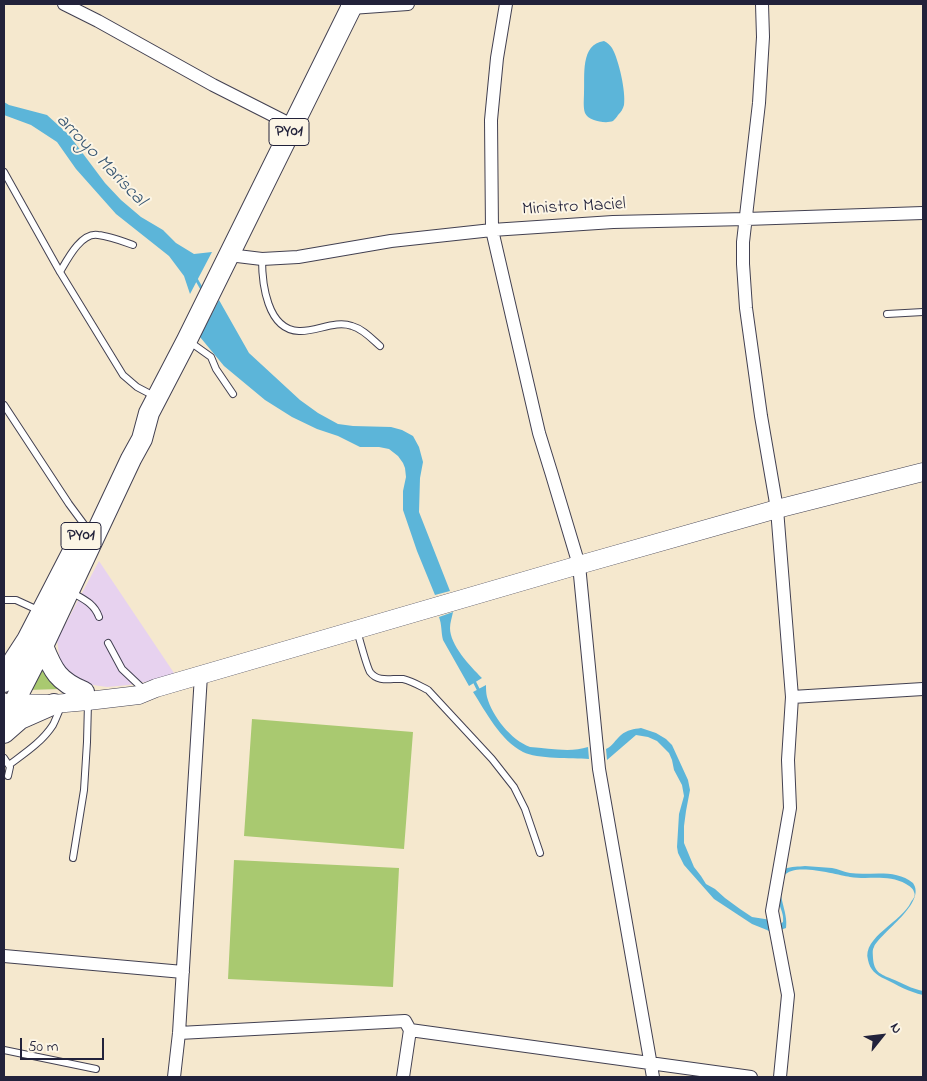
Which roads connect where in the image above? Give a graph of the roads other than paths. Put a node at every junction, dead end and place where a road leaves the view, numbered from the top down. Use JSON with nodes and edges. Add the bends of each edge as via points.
{"nodes":[{"id":1,"x":64,"y":4,"type":"edge"},
{"id":2,"x":408,"y":4,"type":"edge"},
{"id":3,"x":506,"y":4,"type":"edge"},
{"id":4,"x":762,"y":4,"type":"edge"},
{"id":5,"x":349,"y":5,"type":"edge"},
{"id":6,"x":292,"y":125,"type":"junction"},
{"id":7,"x":4,"y":172,"type":"edge"},
{"id":8,"x":923,"y":213,"type":"edge"},
{"id":9,"x":746,"y":219,"type":"junction"},
{"id":10,"x":492,"y":230,"type":"junction"},
{"id":11,"x":133,"y":244,"type":"dead end"},
{"id":12,"x":227,"y":258,"type":"junction"},
{"id":13,"x":262,"y":259,"type":"junction"},
{"id":14,"x":60,"y":272,"type":"junction"},
{"id":15,"x":923,"y":312,"type":"edge"},
{"id":16,"x":887,"y":314,"type":"dead end"},
{"id":17,"x":187,"y":340,"type":"junction"},
{"id":18,"x":380,"y":346,"type":"dead end"},
{"id":19,"x":233,"y":394,"type":"dead end"},
{"id":20,"x":4,"y":405,"type":"edge"},
{"id":21,"x":153,"y":405,"type":"junction"},
{"id":22,"x":923,"y":472,"type":"edge"},
{"id":23,"x":777,"y":509,"type":"junction"},
{"id":24,"x":86,"y":527,"type":"junction"},
{"id":25,"x":579,"y":565,"type":"junction"},
{"id":26,"x":69,"y":591,"type":"junction"},
{"id":27,"x":4,"y":600,"type":"edge"},
{"id":28,"x":41,"y":612,"type":"junction"},
{"id":29,"x":99,"y":617,"type":"dead end"},
{"id":30,"x":357,"y":630,"type":"junction"},
{"id":31,"x":108,"y":643,"type":"dead end"},
{"id":32,"x":43,"y":646,"type":"junction"},
{"id":33,"x":9,"y":665,"type":"edge"},
{"id":34,"x":201,"y":675,"type":"junction"},
{"id":35,"x":148,"y":687,"type":"junction"},
{"id":36,"x":923,"y":689,"type":"edge"},
{"id":37,"x":9,"y":695,"type":"edge"},
{"id":38,"x":86,"y":697,"type":"junction"},
{"id":39,"x":792,"y":697,"type":"junction"},
{"id":40,"x":58,"y":704,"type":"junction"},
{"id":41,"x":4,"y":722,"type":"edge"},
{"id":42,"x":4,"y":733,"type":"edge"},
{"id":43,"x":4,"y":758,"type":"edge"},
{"id":44,"x":9,"y":765,"type":"junction"},
{"id":45,"x":8,"y":776,"type":"dead end"},
{"id":46,"x":540,"y":852,"type":"dead end"},
{"id":47,"x":73,"y":858,"type":"dead end"},
{"id":48,"x":4,"y":956,"type":"edge"},
{"id":49,"x":183,"y":972,"type":"junction"},
{"id":50,"x":410,"y":1030,"type":"junction"},
{"id":51,"x":179,"y":1034,"type":"junction"},
{"id":52,"x":4,"y":1050,"type":"edge"},
{"id":53,"x":651,"y":1063,"type":"junction"},
{"id":54,"x":96,"y":1069,"type":"dead end"},
{"id":55,"x":174,"y":1077,"type":"edge"},
{"id":56,"x":403,"y":1077,"type":"edge"},
{"id":57,"x":653,"y":1077,"type":"edge"},
{"id":58,"x":751,"y":1077,"type":"edge"},
{"id":59,"x":780,"y":1077,"type":"edge"}],
"edges":[{"from":1,"to":6,"type":"street"},
{"from":2,"to":5,"type":"street"},
{"from":3,"to":10,"type":"street","via":[[491,120]]},
{"from":4,"to":9,"type":"street","via":[[764,37]]},
{"from":5,"to":6,"type":"highway","number":"PY01"},
{"from":6,"to":12,"type":"highway","number":"PY01"},
{"from":7,"to":14,"type":"lane"},
{"from":8,"to":9,"type":"street","name":"Ministro Maciel"},
{"from":9,"to":10,"type":"street","name":"Ministro Maciel","via":[[613,222]]},
{"from":9,"to":23,"type":"street","via":[[743,264],[746,308]]},
{"from":10,"to":13,"type":"street","name":"Ministro Maciel","via":[[391,241],[298,257]]},
{"from":10,"to":25,"type":"street","via":[[539,433]]},
{"from":11,"to":14,"type":"lane","via":[[96,234],[86,237]]},
{"from":12,"to":13,"type":"street","name":"Ministro Maciel"},
{"from":12,"to":17,"type":"highway","number":"PY01"},
{"from":13,"to":18,"type":"lane","via":[[265,294],[278,322],[289,330],[299,331],[351,325]]},
{"from":14,"to":21,"type":"lane","via":[[123,375]]},
{"from":15,"to":16,"type":"lane"},
{"from":17,"to":19,"type":"lane","via":[[211,357]]},
{"from":17,"to":21,"type":"highway","number":"PY01"},
{"from":20,"to":24,"type":"lane"},
{"from":21,"to":24,"type":"highway","number":"PY01","via":[[132,433]]},
{"from":21,"to":26,"type":"highway","number":"PY01","via":[[142,439]]},
{"from":22,"to":23,"type":"main road"},
{"from":23,"to":25,"type":"main road"},
{"from":23,"to":39,"type":"street"},
{"from":24,"to":28,"type":"highway","number":"PY01"},
{"from":25,"to":30,"type":"main road"},
{"from":25,"to":53,"type":"street","via":[[599,769]]},
{"from":26,"to":29,"type":"lane","via":[[91,604]]},
{"from":26,"to":32,"type":"highway","number":"PY01"},
{"from":27,"to":28,"type":"lane","via":[[16,600]]},
{"from":28,"to":33,"type":"highway","number":"PY01"},
{"from":30,"to":34,"type":"main road"},
{"from":30,"to":46,"type":"lane","via":[[370,672],[375,677],[403,679],[428,690],[492,759],[526,809]]},
{"from":31,"to":35,"type":"lane","via":[[122,669]]},
{"from":32,"to":37,"type":"highway","number":"PY01"},
{"from":32,"to":38,"type":"highway","via":[[61,679]]},
{"from":33,"to":37,"type":"highway","number":"PY01"},
{"from":34,"to":35,"type":"main road"},
{"from":34,"to":49,"type":"street"},
{"from":35,"to":38,"type":"main road"},
{"from":36,"to":39,"type":"street"},
{"from":37,"to":38,"type":"main road","via":[[65,693]]},
{"from":37,"to":40,"type":"main road"},
{"from":37,"to":41,"type":"highway","number":"PY01"},
{"from":38,"to":40,"type":"main road"},
{"from":38,"to":47,"type":"lane","via":[[84,790]]},
{"from":39,"to":59,"type":"street","via":[[788,760],[790,808],[772,911],[788,995]]},
{"from":40,"to":42,"type":"highway","via":[[20,719]]},
{"from":40,"to":44,"type":"lane","via":[[52,725],[41,740]]},
{"from":43,"to":44,"type":"lane"},
{"from":44,"to":45,"type":"lane"},
{"from":48,"to":49,"type":"street"},
{"from":49,"to":51,"type":"street"},
{"from":50,"to":51,"type":"street","via":[[405,1021]]},
{"from":50,"to":53,"type":"street"},
{"from":50,"to":56,"type":"street"},
{"from":51,"to":55,"type":"street"},
{"from":52,"to":54,"type":"lane"},
{"from":53,"to":57,"type":"street"},
{"from":53,"to":58,"type":"street"}]}
